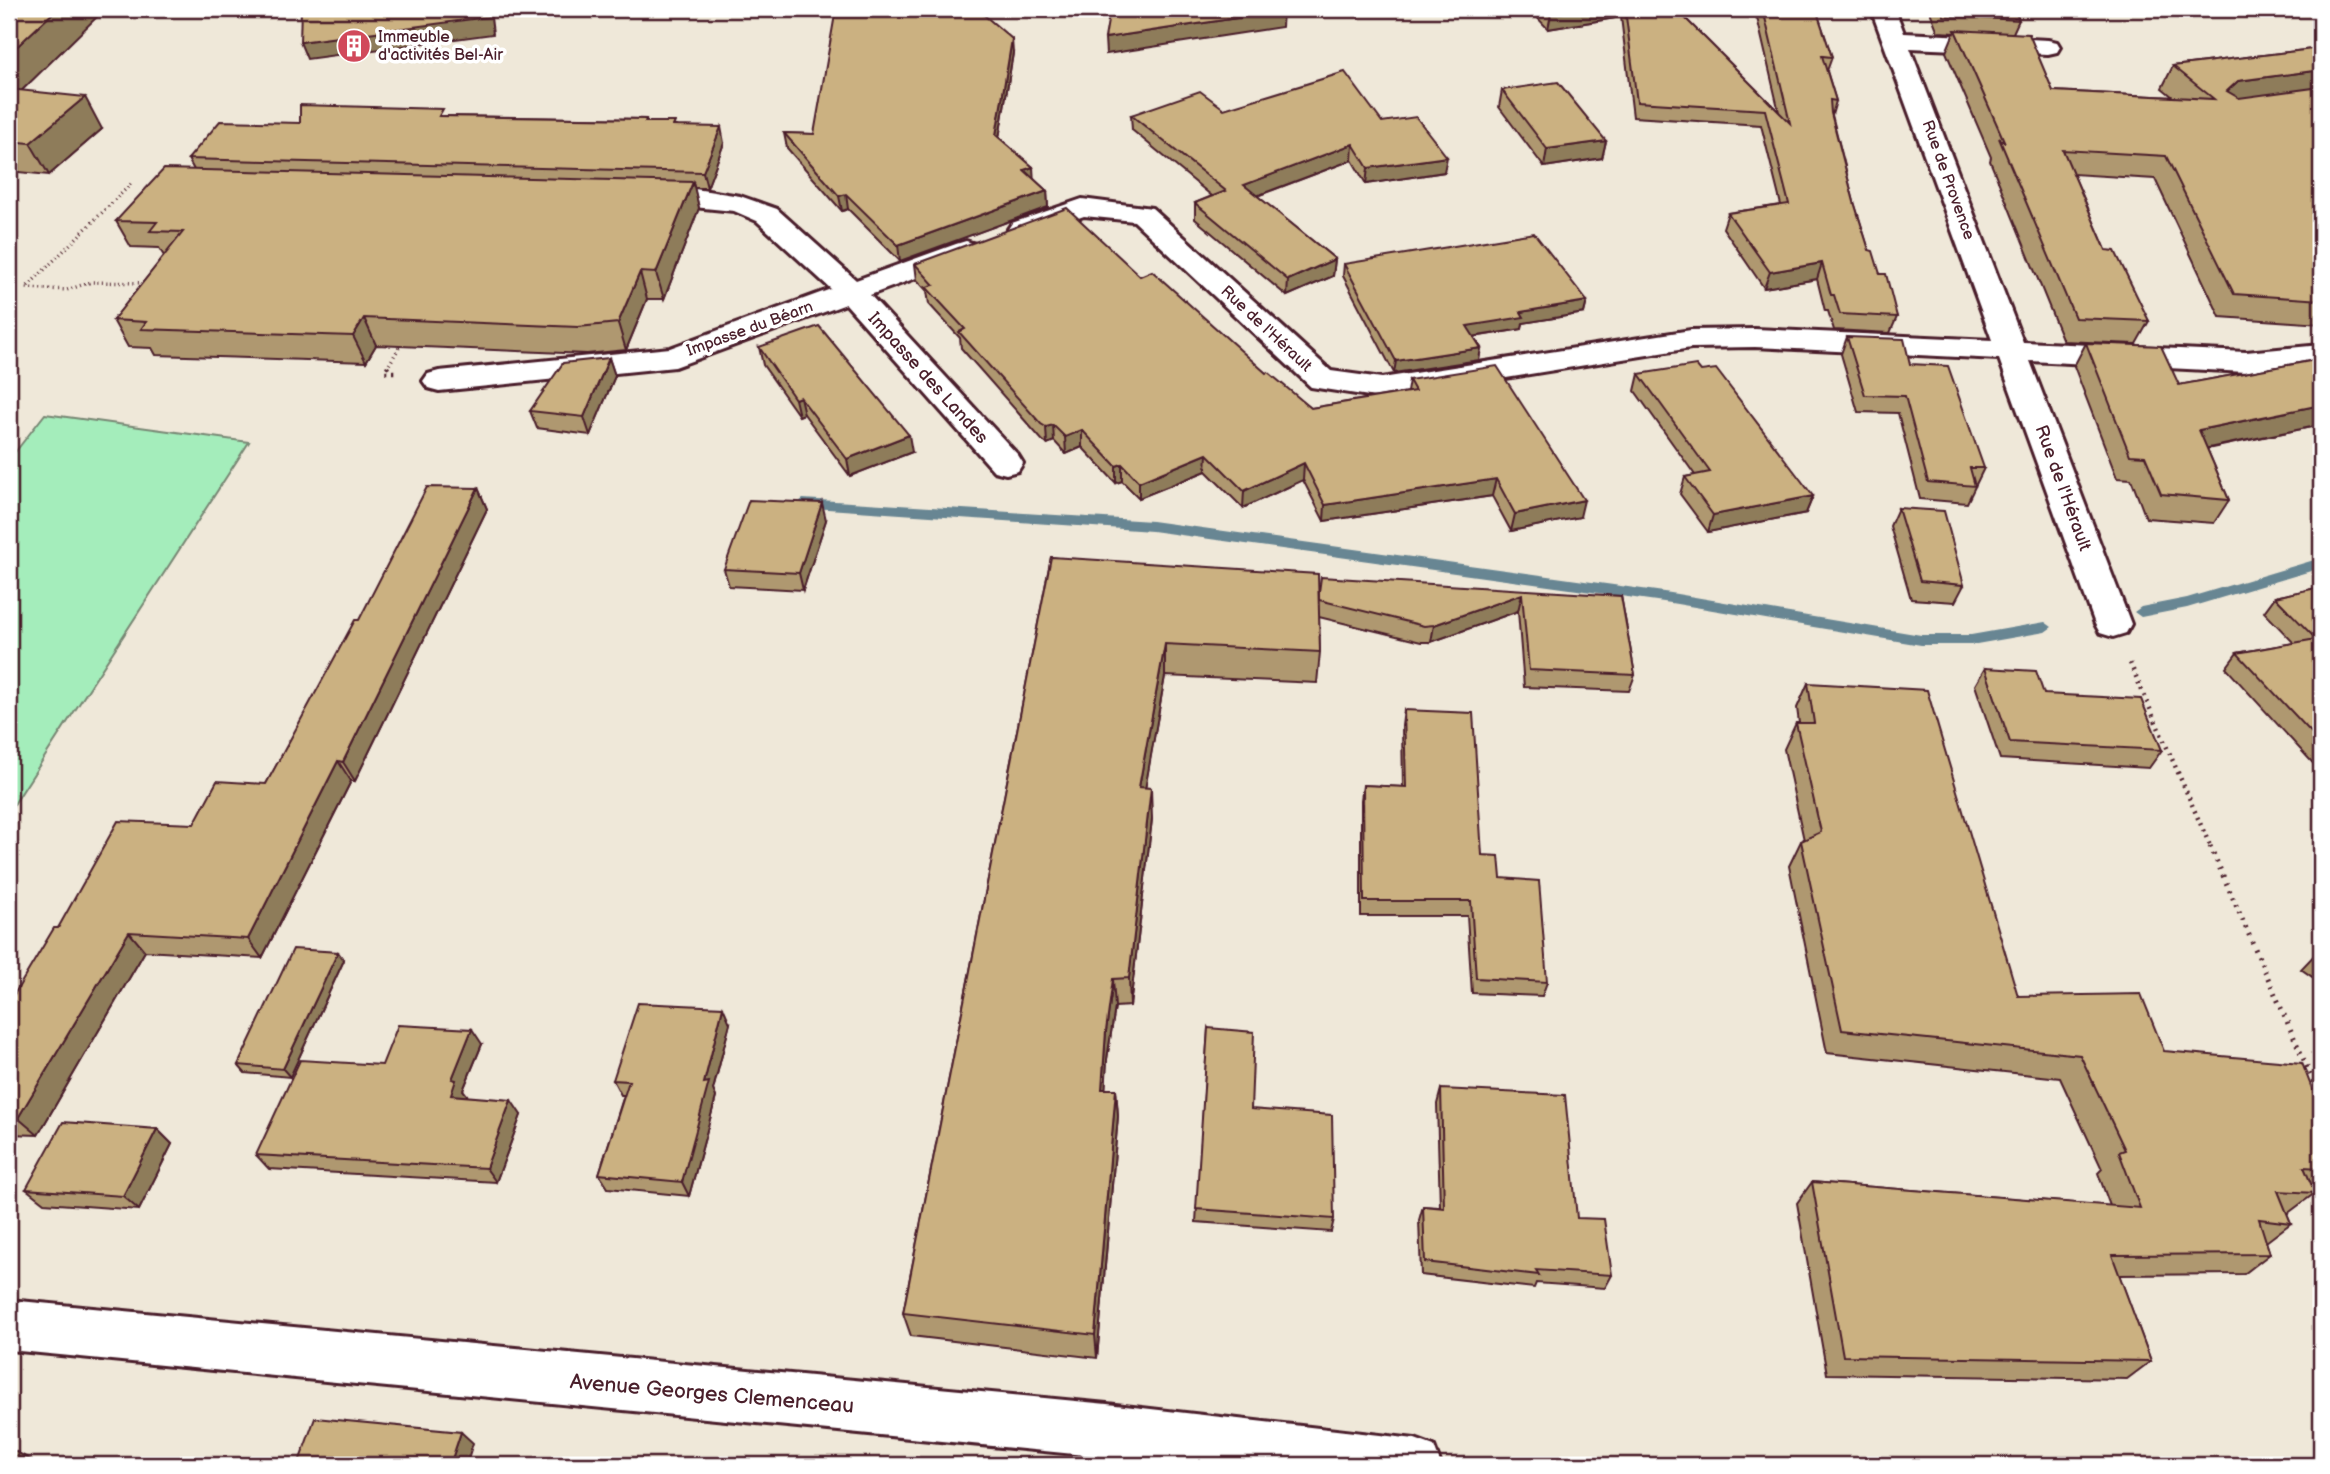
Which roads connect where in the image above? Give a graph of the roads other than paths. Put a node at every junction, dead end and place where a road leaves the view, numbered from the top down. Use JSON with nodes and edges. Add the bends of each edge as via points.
{"nodes":[{"id":1,"x":1883,"y":9,"type":"edge"},
{"id":2,"x":1896,"y":40,"type":"junction"},
{"id":3,"x":2048,"y":47,"type":"dead end"},
{"id":4,"x":612,"y":195,"type":"edge"},
{"id":5,"x":850,"y":292,"type":"junction"},
{"id":6,"x":2012,"y":352,"type":"junction"},
{"id":7,"x":2321,"y":354,"type":"edge"},
{"id":8,"x":439,"y":381,"type":"road end"},
{"id":9,"x":1006,"y":463,"type":"dead end"},
{"id":10,"x":2113,"y":624,"type":"road end"},
{"id":11,"x":9,"y":1325,"type":"edge"},
{"id":12,"x":1415,"y":1465,"type":"edge"}],
"edges":[{"from":1,"to":2,"type":"street","name":"Rue de Provence"},
{"from":2,"to":3,"type":"street"},
{"from":2,"to":6,"type":"street","name":"Rue de Provence"},
{"from":4,"to":5,"type":"street","name":"Impasse des Landes","via":[[695,197],[758,211]]},
{"from":5,"to":6,"type":"street","name":"Rue de l'Hérault","via":[[1082,206],[1142,214],[1322,380],[1381,388],[1691,340],[1755,338]]},
{"from":5,"to":8,"type":"street","name":"Impasse du Béarn","via":[[675,357]]},
{"from":5,"to":9,"type":"street","name":"Impasse des Landes"},
{"from":6,"to":7,"type":"street","name":"Rue de l'Hérault","via":[[2246,362]]},
{"from":6,"to":10,"type":"street","name":"Rue de l'Hérault"},
{"from":11,"to":12,"type":"street","name":"Avenue Georges Clemenceau","via":[[1107,1430]]}]}
